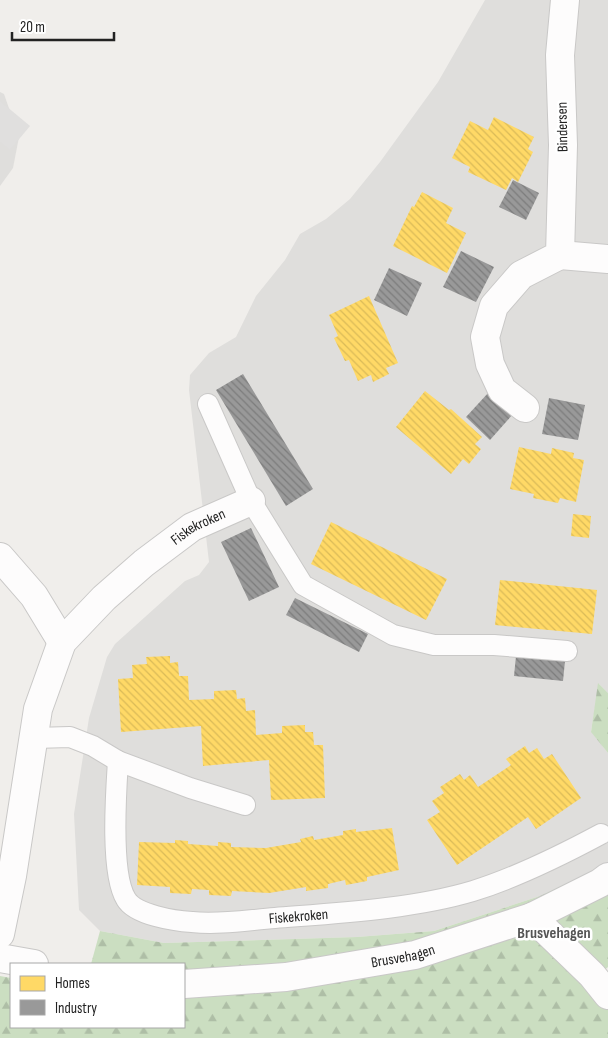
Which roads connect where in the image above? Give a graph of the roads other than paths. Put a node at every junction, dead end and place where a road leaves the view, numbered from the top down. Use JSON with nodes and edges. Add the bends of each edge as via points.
{"nodes":[{"id":1,"x":565,"y":0,"type":"edge"},
{"id":2,"x":560,"y":255,"type":"junction"},
{"id":3,"x":608,"y":260,"type":"edge"},
{"id":4,"x":208,"y":404,"type":"dead end"},
{"id":5,"x":525,"y":408,"type":"dead end"},
{"id":6,"x":251,"y":501,"type":"junction"},
{"id":7,"x":0,"y":557,"type":"edge"},
{"id":8,"x":62,"y":642,"type":"junction"},
{"id":9,"x":567,"y":651,"type":"dead end"},
{"id":10,"x":34,"y":738,"type":"junction"},
{"id":11,"x":118,"y":760,"type":"junction"},
{"id":12,"x":245,"y":805,"type":"dead end"},
{"id":13,"x":601,"y":834,"type":"dead end"},
{"id":14,"x":608,"y":877,"type":"edge"},
{"id":15,"x":532,"y":917,"type":"junction"},
{"id":16,"x":0,"y":934,"type":"edge"},
{"id":17,"x":0,"y":958,"type":"edge"},
{"id":18,"x":28,"y":963,"type":"edge"},
{"id":19,"x":185,"y":984,"type":"edge"},
{"id":20,"x":608,"y":996,"type":"edge"}],
"edges":[{"from":1,"to":2,"type":"street","name":"Bindersen","via":[[560,55],[563,145]]},
{"from":2,"to":3,"type":"street"},
{"from":2,"to":5,"type":"street","via":[[521,275],[494,306],[485,337],[490,364],[502,390]]},
{"from":4,"to":6,"type":"lane"},
{"from":6,"to":8,"type":"street","name":"Fiskekroken","via":[[192,527],[111,592]]},
{"from":6,"to":9,"type":"lane","via":[[303,585],[393,634],[434,645],[494,645]]},
{"from":7,"to":8,"type":"street","via":[[34,596]]},
{"from":8,"to":10,"type":"street","name":"Fiskekroken","via":[[38,709]]},
{"from":10,"to":11,"type":"lane","via":[[70,737]]},
{"from":10,"to":16,"type":"street","name":"Fiskekroken"},
{"from":11,"to":12,"type":"lane"},
{"from":11,"to":13,"type":"lane","name":"Fiskekroken","via":[[115,824],[117,859],[126,900],[152,915],[193,923],[326,914],[446,898],[555,859]]},
{"from":14,"to":15,"type":"street","name":"Brusvehagen"},
{"from":15,"to":19,"type":"street","name":"Brusvehagen","via":[[415,955],[286,978]]},
{"from":15,"to":20,"type":"street","via":[[592,975]]},
{"from":17,"to":18,"type":"street"}]}
